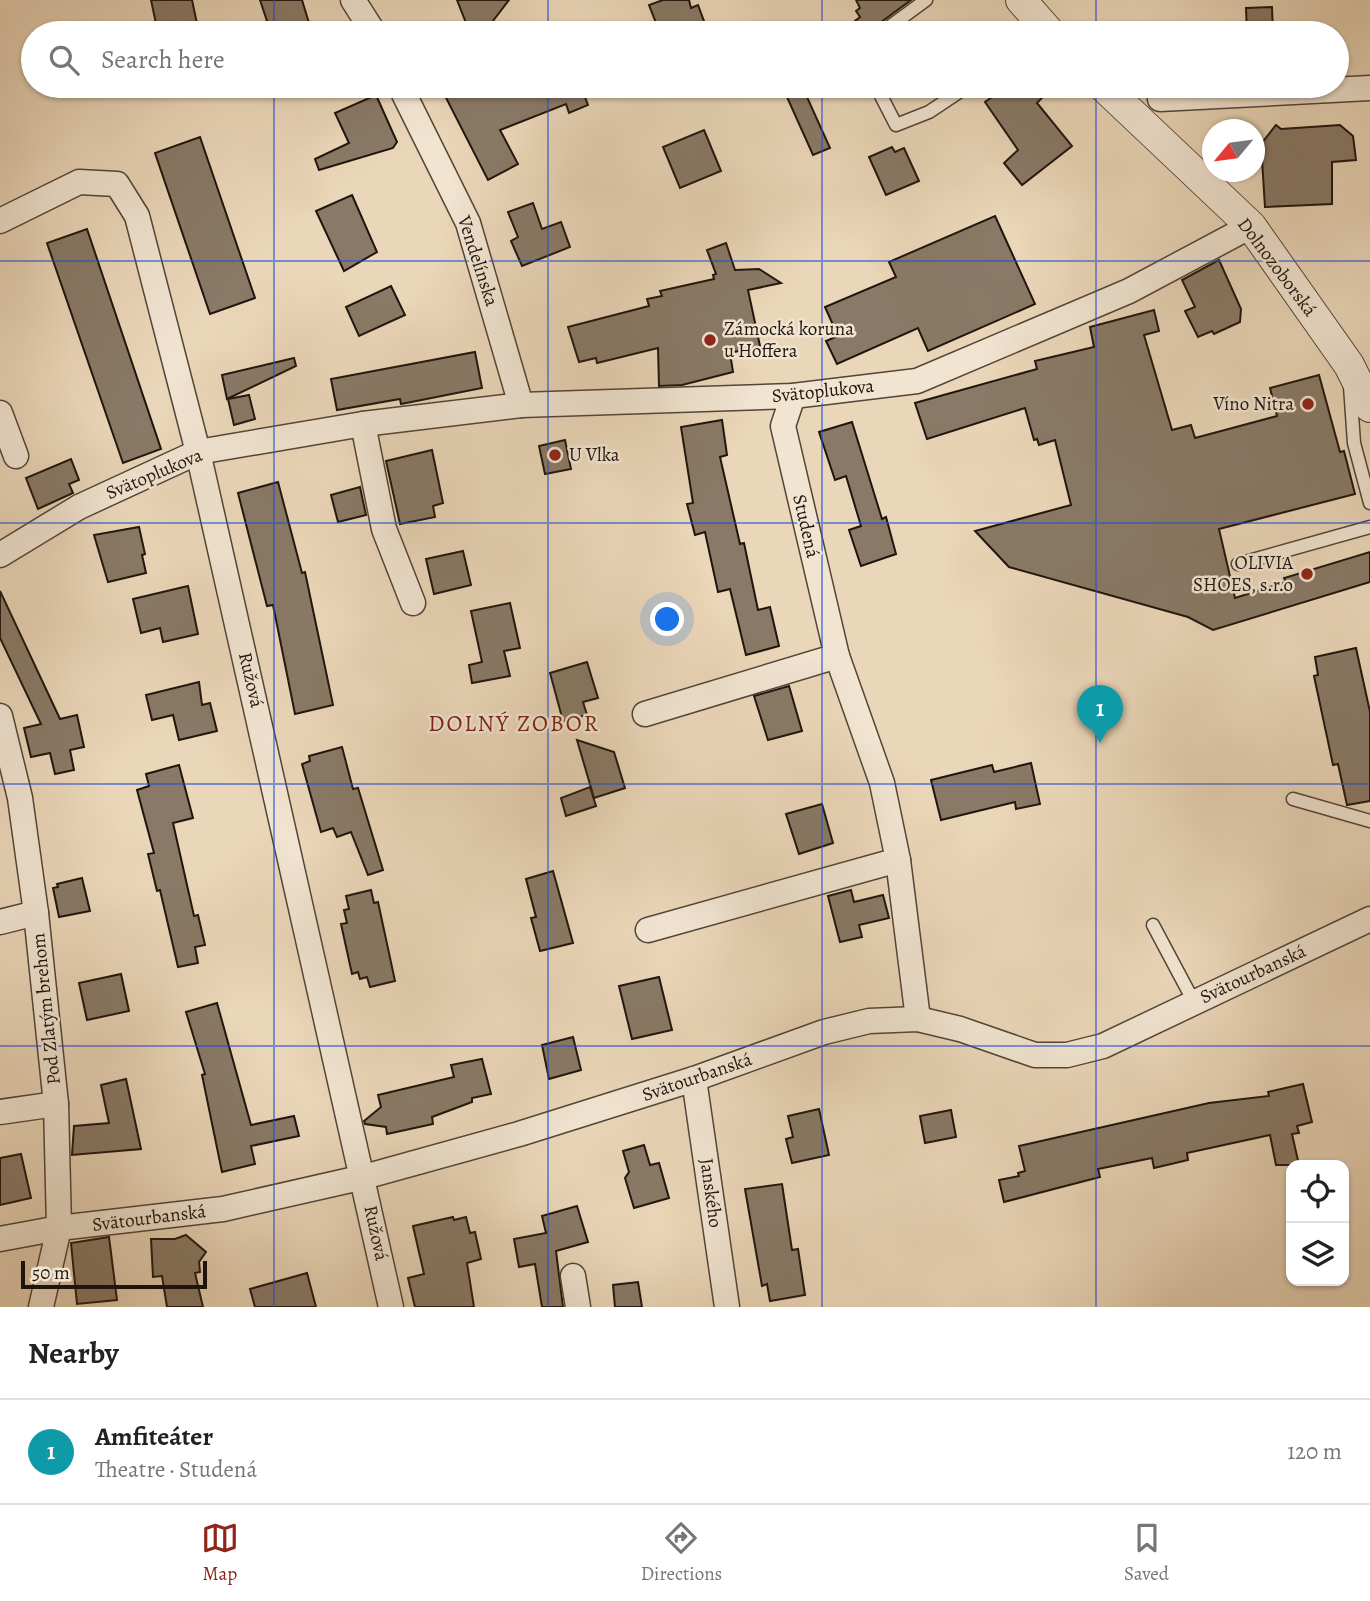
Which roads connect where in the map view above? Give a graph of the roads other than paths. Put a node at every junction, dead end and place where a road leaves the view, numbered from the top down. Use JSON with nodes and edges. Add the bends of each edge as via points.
{"nodes":[{"id":1,"x":354,"y":0,"type":"edge"},
{"id":2,"x":926,"y":0,"type":"edge"},
{"id":3,"x":1021,"y":0,"type":"edge"},
{"id":4,"x":367,"y":21,"type":"edge"},
{"id":5,"x":897,"y":21,"type":"edge"},
{"id":6,"x":1039,"y":21,"type":"edge"},
{"id":7,"x":1370,"y":88,"type":"edge"},
{"id":8,"x":1349,"y":89,"type":"edge"},
{"id":9,"x":406,"y":98,"type":"edge"},
{"id":10,"x":882,"y":98,"type":"edge"},
{"id":11,"x":949,"y":98,"type":"edge"},
{"id":12,"x":1116,"y":98,"type":"edge"},
{"id":13,"x":1179,"y":98,"type":"edge"},
{"id":14,"x":1160,"y":99,"type":"dead end"},
{"id":15,"x":0,"y":220,"type":"edge"},
{"id":16,"x":1251,"y":226,"type":"junction"},
{"id":17,"x":1349,"y":365,"type":"junction"},
{"id":18,"x":793,"y":396,"type":"junction"},
{"id":19,"x":522,"y":405,"type":"junction"},
{"id":20,"x":1370,"y":407,"type":"edge"},
{"id":21,"x":0,"y":413,"type":"edge"},
{"id":22,"x":363,"y":424,"type":"junction"},
{"id":23,"x":198,"y":452,"type":"junction"},
{"id":24,"x":16,"y":456,"type":"dead end"},
{"id":25,"x":1370,"y":503,"type":"edge"},
{"id":26,"x":1370,"y":527,"type":"edge"},
{"id":27,"x":0,"y":555,"type":"edge"},
{"id":28,"x":1238,"y":564,"type":"dead end"},
{"id":29,"x":413,"y":603,"type":"dead end"},
{"id":30,"x":837,"y":656,"type":"junction"},
{"id":31,"x":645,"y":714,"type":"dead end"},
{"id":32,"x":0,"y":716,"type":"edge"},
{"id":33,"x":1293,"y":799,"type":"dead end"},
{"id":34,"x":1370,"y":821,"type":"edge"},
{"id":35,"x":898,"y":860,"type":"junction"},
{"id":36,"x":36,"y":914,"type":"junction"},
{"id":37,"x":1370,"y":919,"type":"edge"},
{"id":38,"x":0,"y":922,"type":"edge"},
{"id":39,"x":1153,"y":925,"type":"dead end"},
{"id":40,"x":648,"y":930,"type":"dead end"},
{"id":41,"x":1194,"y":1002,"type":"junction"},
{"id":42,"x":918,"y":1019,"type":"junction"},
{"id":43,"x":694,"y":1079,"type":"junction"},
{"id":44,"x":56,"y":1104,"type":"junction"},
{"id":45,"x":0,"y":1112,"type":"edge"},
{"id":46,"x":364,"y":1177,"type":"junction"},
{"id":47,"x":59,"y":1228,"type":"junction"},
{"id":48,"x":0,"y":1239,"type":"edge"},
{"id":49,"x":573,"y":1276,"type":"dead end"},
{"id":50,"x":41,"y":1307,"type":"edge"},
{"id":51,"x":391,"y":1307,"type":"edge"},
{"id":52,"x":578,"y":1307,"type":"edge"},
{"id":53,"x":727,"y":1307,"type":"edge"}],
"edges":[{"from":1,"to":4,"type":"street"},
{"from":2,"to":5,"type":"lane"},
{"from":3,"to":6,"type":"street"},
{"from":7,"to":8,"type":"street"},
{"from":9,"to":19,"type":"street","name":"Vendelínska","via":[[468,223]]},
{"from":10,"to":11,"type":"lane","via":[[896,125]]},
{"from":12,"to":16,"type":"street","name":"Dolnozoborská"},
{"from":13,"to":14,"type":"street"},
{"from":15,"to":23,"type":"street","name":"Ružová","via":[[79,182],[117,184],[137,216]]},
{"from":16,"to":17,"type":"street","name":"Dolnozoborská"},
{"from":16,"to":18,"type":"street","name":"Svätoplukova","via":[[1129,291],[917,381]]},
{"from":17,"to":20,"type":"street","name":"Dolnozoborská"},
{"from":17,"to":25,"type":"lane","via":[[1354,443]]},
{"from":18,"to":19,"type":"street","name":"Svätoplukova"},
{"from":18,"to":30,"type":"street","name":"Studená","via":[[783,426]]},
{"from":19,"to":22,"type":"street","name":"Svätoplukova"},
{"from":21,"to":24,"type":"street"},
{"from":22,"to":23,"type":"street","name":"Svätoplukova"},
{"from":22,"to":29,"type":"street","via":[[384,529]]},
{"from":23,"to":27,"type":"street","name":"Svätoplukova","via":[[79,507]]},
{"from":23,"to":46,"type":"street","name":"Ružová"},
{"from":26,"to":28,"type":"lane"},
{"from":30,"to":31,"type":"street"},
{"from":30,"to":35,"type":"street","name":"Studená","via":[[882,783]]},
{"from":32,"to":36,"type":"street","name":"Pod Zlatým brehom","via":[[20,798]]},
{"from":33,"to":34,"type":"lane"},
{"from":35,"to":40,"type":"street"},
{"from":35,"to":42,"type":"street","name":"Studená"},
{"from":36,"to":38,"type":"street","name":"Pod Zlatým brehom"},
{"from":36,"to":44,"type":"street","name":"Pod Zlatým brehom"},
{"from":37,"to":41,"type":"street","name":"Svätourbanská"},
{"from":39,"to":41,"type":"lane"},
{"from":41,"to":42,"type":"street","name":"Svätourbanská","via":[[1103,1046],[1067,1055],[1035,1055]]},
{"from":42,"to":43,"type":"street","name":"Svätourbanská","via":[[869,1021],[824,1032]]},
{"from":43,"to":46,"type":"street","name":"Svätourbanská"},
{"from":43,"to":53,"type":"street","name":"Janského"},
{"from":44,"to":45,"type":"street","name":"Pod Zlatým brehom"},
{"from":44,"to":47,"type":"street","name":"Pod Zlatým brehom"},
{"from":46,"to":47,"type":"street","name":"Svätourbanská","via":[[223,1209]]},
{"from":46,"to":51,"type":"street","name":"Ružová"},
{"from":47,"to":48,"type":"street","name":"Svätourbanská"},
{"from":47,"to":50,"type":"street","name":"Pod Zlatým brehom"},
{"from":49,"to":52,"type":"street"}]}
